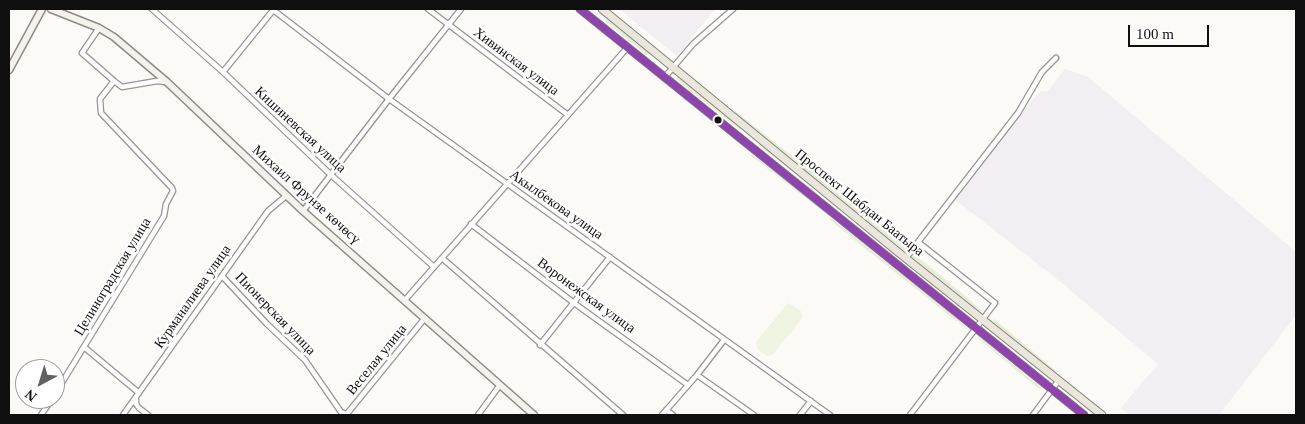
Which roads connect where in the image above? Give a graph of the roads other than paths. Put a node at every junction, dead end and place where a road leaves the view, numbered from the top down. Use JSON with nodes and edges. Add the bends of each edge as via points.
{"nodes":[{"id":1,"x":42,"y":9,"type":"edge"},
{"id":2,"x":51,"y":9,"type":"edge"},
{"id":3,"x":152,"y":9,"type":"edge"},
{"id":4,"x":273,"y":9,"type":"edge"},
{"id":5,"x":428,"y":9,"type":"edge"},
{"id":6,"x":461,"y":9,"type":"edge"},
{"id":7,"x":580,"y":9,"type":"edge"},
{"id":8,"x":733,"y":9,"type":"edge"},
{"id":9,"x":603,"y":10,"type":"edge"},
{"id":10,"x":596,"y":22,"type":"junction"},
{"id":11,"x":448,"y":25,"type":"junction"},
{"id":12,"x":99,"y":28,"type":"junction"},
{"id":13,"x":627,"y":48,"type":"junction"},
{"id":14,"x":1056,"y":58,"type":"dead end"},
{"id":15,"x":673,"y":67,"type":"junction"},
{"id":16,"x":9,"y":70,"type":"edge"},
{"id":17,"x":223,"y":72,"type":"junction"},
{"id":18,"x":664,"y":78,"type":"junction"},
{"id":19,"x":114,"y":81,"type":"junction"},
{"id":20,"x":167,"y":82,"type":"junction"},
{"id":21,"x":389,"y":99,"type":"junction"},
{"id":22,"x":568,"y":115,"type":"junction"},
{"id":23,"x":755,"y":134,"type":"junction"},
{"id":24,"x":747,"y":144,"type":"junction"},
{"id":25,"x":330,"y":174,"type":"junction"},
{"id":26,"x":506,"y":185,"type":"junction"},
{"id":27,"x":286,"y":196,"type":"junction"},
{"id":28,"x":303,"y":211,"type":"junction"},
{"id":29,"x":471,"y":224,"type":"junction"},
{"id":30,"x":918,"y":242,"type":"junction"},
{"id":31,"x":610,"y":257,"type":"junction"},
{"id":32,"x":442,"y":258,"type":"junction"},
{"id":33,"x":906,"y":258,"type":"junction"},
{"id":34,"x":434,"y":267,"type":"junction"},
{"id":35,"x":222,"y":276,"type":"junction"},
{"id":36,"x":404,"y":300,"type":"junction"},
{"id":37,"x":574,"y":302,"type":"junction"},
{"id":38,"x":425,"y":318,"type":"junction"},
{"id":39,"x":982,"y":319,"type":"junction"},
{"id":40,"x":976,"y":328,"type":"junction"},
{"id":41,"x":724,"y":340,"type":"junction"},
{"id":42,"x":540,"y":345,"type":"junction"},
{"id":43,"x":84,"y":347,"type":"junction"},
{"id":44,"x":697,"y":375,"type":"junction"},
{"id":45,"x":65,"y":378,"type":"edge"},
{"id":46,"x":1059,"y":380,"type":"junction"},
{"id":47,"x":500,"y":385,"type":"junction"},
{"id":48,"x":688,"y":385,"type":"junction"},
{"id":49,"x":1052,"y":389,"type":"junction"},
{"id":50,"x":139,"y":393,"type":"junction"},
{"id":51,"x":136,"y":399,"type":"junction"},
{"id":52,"x":811,"y":401,"type":"junction"},
{"id":53,"x":666,"y":410,"type":"junction"},
{"id":54,"x":123,"y":415,"type":"edge"},
{"id":55,"x":148,"y":415,"type":"edge"},
{"id":56,"x":347,"y":415,"type":"edge"},
{"id":57,"x":478,"y":415,"type":"edge"},
{"id":58,"x":534,"y":415,"type":"edge"},
{"id":59,"x":623,"y":415,"type":"edge"},
{"id":60,"x":662,"y":415,"type":"edge"},
{"id":61,"x":673,"y":415,"type":"edge"},
{"id":62,"x":754,"y":415,"type":"edge"},
{"id":63,"x":800,"y":415,"type":"edge"},
{"id":64,"x":830,"y":415,"type":"edge"},
{"id":65,"x":910,"y":415,"type":"edge"},
{"id":66,"x":1033,"y":415,"type":"edge"},
{"id":67,"x":1084,"y":415,"type":"edge"},
{"id":68,"x":1102,"y":415,"type":"edge"}],
"edges":[{"from":1,"to":16,"type":"main road"},
{"from":2,"to":12,"type":"main road","name":"Михаил Фрунзе көчөсү"},
{"from":3,"to":17,"type":"street","name":"Кишиневская улица"},
{"from":4,"to":17,"type":"street"},
{"from":4,"to":21,"type":"street","name":"Акылбекова улица"},
{"from":5,"to":11,"type":"street","name":"Хивинская улица"},
{"from":6,"to":11,"type":"street"},
{"from":7,"to":10,"type":"main road","name":"Проспект Шабдан Баатыра"},
{"from":8,"to":15,"type":"street","via":[[693,44]]},
{"from":9,"to":10,"type":"main road"},
{"from":9,"to":15,"type":"main road","name":"Проспект Шабдан Баатыра"},
{"from":10,"to":13,"type":"main road","name":"Проспект Шабдан Баатыра"},
{"from":11,"to":21,"type":"street"},
{"from":11,"to":22,"type":"street","name":"Хивинская улица"},
{"from":12,"to":19,"type":"street","via":[[82,53]]},
{"from":12,"to":20,"type":"main road","name":"Михаил Фрунзе көчөсү"},
{"from":13,"to":18,"type":"main road","name":"Проспект Шабдан Баатыра"},
{"from":13,"to":22,"type":"street"},
{"from":14,"to":30,"type":"street","via":[[1042,72],[1018,113]]},
{"from":15,"to":18,"type":"street"},
{"from":15,"to":23,"type":"main road","name":"Проспект Шабдан Баатыра"},
{"from":17,"to":25,"type":"street","name":"Кишиневская улица"},
{"from":18,"to":24,"type":"main road","name":"Проспект Шабдан Баатыра"},
{"from":19,"to":20,"type":"street","via":[[122,87]]},
{"from":19,"to":43,"type":"street","name":"Целиноградская улица","via":[[100,99],[101,112],[173,191],[164,216]]},
{"from":20,"to":27,"type":"main road","name":"Михаил Фрунзе көчөсү"},
{"from":21,"to":25,"type":"street"},
{"from":21,"to":26,"type":"street","name":"Акылбекова улица"},
{"from":22,"to":26,"type":"street"},
{"from":23,"to":24,"type":"main road"},
{"from":23,"to":33,"type":"main road","name":"Проспект Шабдан Баатыра"},
{"from":24,"to":40,"type":"main road","name":"Проспект Шабдан Баатыра"},
{"from":25,"to":28,"type":"street"},
{"from":25,"to":34,"type":"street","name":"Кишиневская улица"},
{"from":26,"to":29,"type":"street"},
{"from":26,"to":31,"type":"street","name":"Акылбекова улица"},
{"from":27,"to":28,"type":"main road","name":"Михаил Фрунзе көчөсү"},
{"from":27,"to":35,"type":"street","name":"Курманалиева улица","via":[[268,211]]},
{"from":28,"to":36,"type":"main road","name":"Михаил Фрунзе көчөсү"},
{"from":29,"to":32,"type":"street"},
{"from":29,"to":37,"type":"street","name":"Воронежская улица"},
{"from":30,"to":33,"type":"street"},
{"from":30,"to":39,"type":"street","via":[[995,303]]},
{"from":31,"to":37,"type":"street"},
{"from":31,"to":41,"type":"street","name":"Акылбекова улица"},
{"from":32,"to":34,"type":"street"},
{"from":32,"to":42,"type":"street"},
{"from":33,"to":39,"type":"main road","name":"Проспект Шабдан Баатыра"},
{"from":34,"to":36,"type":"street"},
{"from":35,"to":50,"type":"street","name":"Курманалиева улица"},
{"from":35,"to":56,"type":"street","name":"Пионерская улица","via":[[305,360],[341,412]]},
{"from":36,"to":38,"type":"main road","name":"Михаил Фрунзе көчөсү"},
{"from":37,"to":42,"type":"street"},
{"from":37,"to":48,"type":"street","name":"Воронежская улица"},
{"from":38,"to":47,"type":"main road","name":"Михаил Фрунзе көчөсү"},
{"from":38,"to":56,"type":"street","name":"Веселая улица"},
{"from":39,"to":40,"type":"street"},
{"from":39,"to":46,"type":"main road","name":"Проспект Шабдан Баатыра"},
{"from":40,"to":49,"type":"main road","name":"Проспект Шабдан Баатыра"},
{"from":40,"to":65,"type":"street"},
{"from":41,"to":44,"type":"street"},
{"from":41,"to":52,"type":"street","name":"Акылбекова улица"},
{"from":42,"to":59,"type":"street"},
{"from":43,"to":45,"type":"street","name":"Целиноградская улица"},
{"from":43,"to":50,"type":"street"},
{"from":44,"to":48,"type":"street"},
{"from":44,"to":62,"type":"street"},
{"from":46,"to":49,"type":"street"},
{"from":46,"to":68,"type":"main road","name":"Проспект Шабдан Баатыра"},
{"from":47,"to":57,"type":"street"},
{"from":47,"to":58,"type":"main road","name":"Михаил Фрунзе көчөсү"},
{"from":48,"to":53,"type":"street"},
{"from":49,"to":66,"type":"street"},
{"from":49,"to":67,"type":"main road","name":"Проспект Шабдан Баатыра"},
{"from":50,"to":51,"type":"street","name":"Курманалиева улица"},
{"from":51,"to":54,"type":"street","name":"Курманалиева улица"},
{"from":51,"to":55,"type":"street","via":[[136,404]]},
{"from":52,"to":63,"type":"street"},
{"from":52,"to":64,"type":"street","name":"Акылбекова улица"},
{"from":53,"to":60,"type":"street"},
{"from":53,"to":61,"type":"street"}]}
